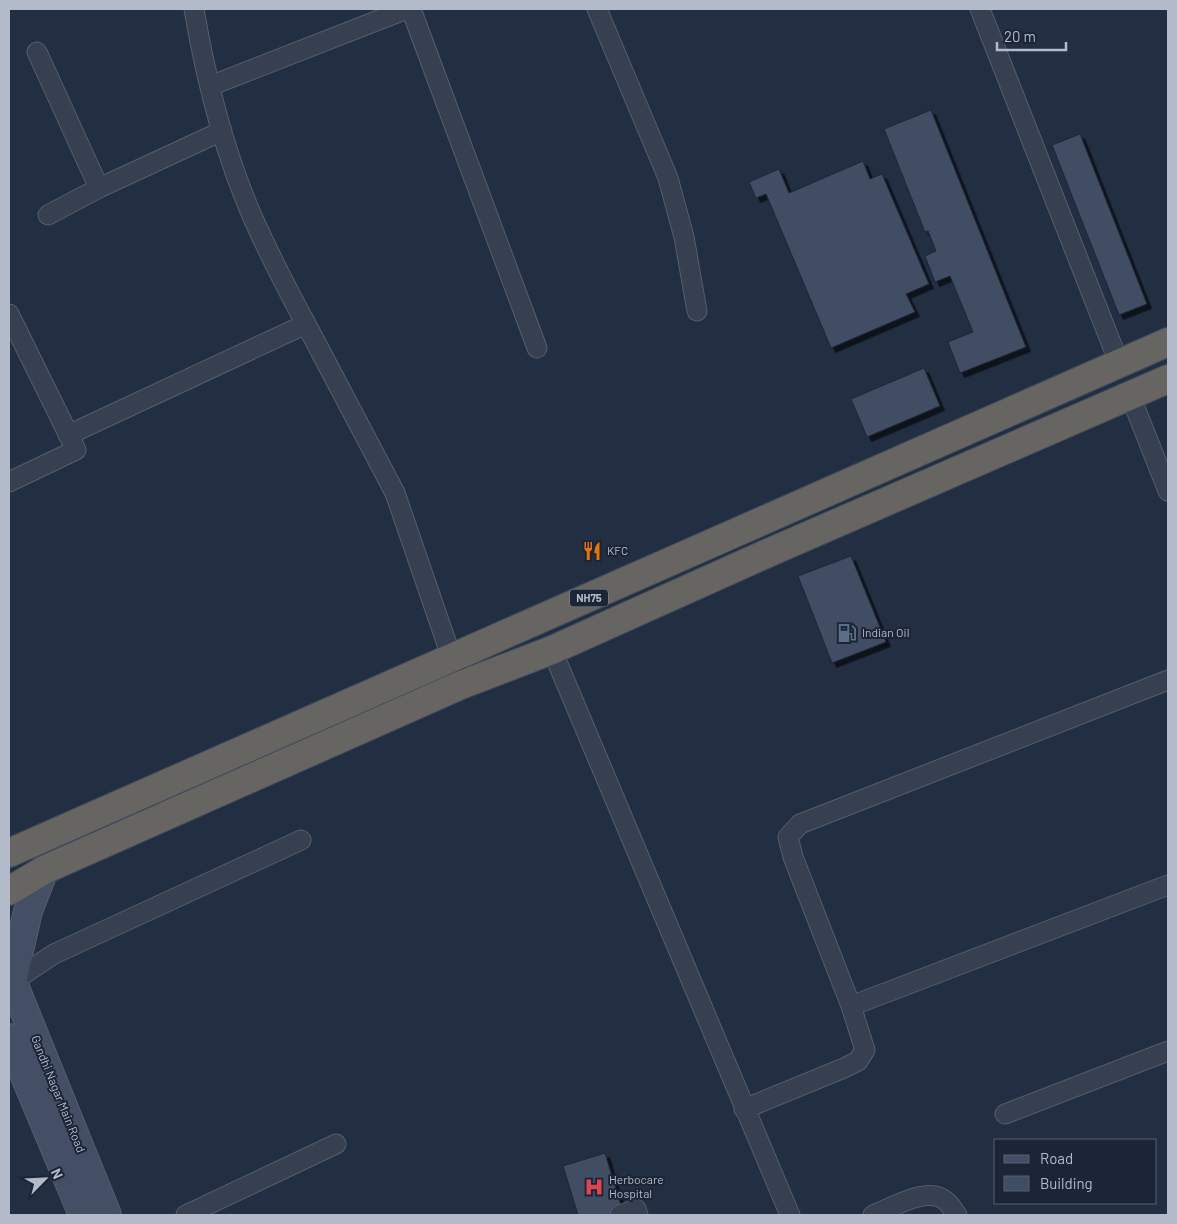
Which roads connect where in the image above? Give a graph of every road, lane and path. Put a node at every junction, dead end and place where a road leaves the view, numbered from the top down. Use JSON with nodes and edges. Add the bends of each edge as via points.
{"nodes":[{"id":1,"x":194,"y":9,"type":"edge"},
{"id":2,"x":409,"y":9,"type":"edge"},
{"id":3,"x":597,"y":9,"type":"edge"},
{"id":4,"x":980,"y":9,"type":"edge"},
{"id":5,"x":38,"y":52,"type":"dead end"},
{"id":6,"x":210,"y":86,"type":"junction"},
{"id":7,"x":222,"y":131,"type":"junction"},
{"id":8,"x":99,"y":188,"type":"junction"},
{"id":9,"x":48,"y":215,"type":"dead end"},
{"id":10,"x":697,"y":311,"type":"dead end"},
{"id":11,"x":9,"y":314,"type":"edge"},
{"id":12,"x":306,"y":324,"type":"junction"},
{"id":13,"x":1168,"y":342,"type":"edge"},
{"id":14,"x":537,"y":348,"type":"dead end"},
{"id":15,"x":1119,"y":364,"type":"junction"},
{"id":16,"x":1168,"y":379,"type":"edge"},
{"id":17,"x":1130,"y":396,"type":"junction"},
{"id":18,"x":68,"y":435,"type":"junction"},
{"id":19,"x":9,"y":482,"type":"edge"},
{"id":20,"x":1168,"y":491,"type":"edge"},
{"id":21,"x":552,"y":650,"type":"junction"},
{"id":22,"x":452,"y":658,"type":"junction"},
{"id":23,"x":1168,"y":680,"type":"edge"},
{"id":24,"x":461,"y":685,"type":"junction"},
{"id":25,"x":301,"y":840,"type":"dead end"},
{"id":26,"x":9,"y":853,"type":"edge"},
{"id":27,"x":44,"y":870,"type":"junction"},
{"id":28,"x":1168,"y":884,"type":"edge"},
{"id":29,"x":9,"y":891,"type":"edge"},
{"id":30,"x":10,"y":977,"type":"edge"},
{"id":31,"x":851,"y":1006,"type":"junction"},
{"id":32,"x":9,"y":1038,"type":"edge"},
{"id":33,"x":1168,"y":1052,"type":"edge"},
{"id":34,"x":744,"y":1109,"type":"junction"},
{"id":35,"x":1005,"y":1114,"type":"dead end"},
{"id":36,"x":336,"y":1144,"type":"dead end"},
{"id":37,"x":83,"y":1215,"type":"edge"},
{"id":38,"x":106,"y":1215,"type":"edge"},
{"id":39,"x":186,"y":1215,"type":"edge"},
{"id":40,"x":620,"y":1215,"type":"edge"},
{"id":41,"x":638,"y":1215,"type":"edge"},
{"id":42,"x":790,"y":1215,"type":"edge"},
{"id":43,"x":873,"y":1215,"type":"edge"},
{"id":44,"x":957,"y":1215,"type":"edge"}],
"edges":[{"from":1,"to":6,"type":"street"},
{"from":2,"to":6,"type":"street"},
{"from":2,"to":14,"type":"street"},
{"from":3,"to":10,"type":"street","via":[[668,178],[684,237]]},
{"from":4,"to":15,"type":"street"},
{"from":5,"to":8,"type":"street"},
{"from":6,"to":7,"type":"street"},
{"from":7,"to":8,"type":"street"},
{"from":7,"to":12,"type":"street","via":[[252,216]]},
{"from":8,"to":9,"type":"street"},
{"from":11,"to":18,"type":"street"},
{"from":12,"to":18,"type":"street"},
{"from":12,"to":22,"type":"street","via":[[395,493]]},
{"from":13,"to":15,"type":"highway","number":"NH75"},
{"from":15,"to":22,"type":"highway","number":"NH75"},
{"from":16,"to":17,"type":"highway","number":"NH75"},
{"from":17,"to":20,"type":"street"},
{"from":17,"to":21,"type":"highway","number":"NH75"},
{"from":18,"to":19,"type":"street","via":[[76,450]]},
{"from":21,"to":24,"type":"highway","number":"NH75"},
{"from":21,"to":34,"type":"street"},
{"from":22,"to":24,"type":"street"},
{"from":22,"to":26,"type":"highway","number":"NH75"},
{"from":23,"to":31,"type":"street","via":[[800,824],[788,837],[793,857]]},
{"from":24,"to":27,"type":"highway","number":"NH75"},
{"from":25,"to":30,"type":"street"},
{"from":27,"to":29,"type":"highway","number":"NH75"},
{"from":27,"to":30,"type":"main road","via":[[28,911]]},
{"from":28,"to":31,"type":"street"},
{"from":30,"to":38,"type":"main road","name":"Gandhi Nagar Main Road"},
{"from":31,"to":34,"type":"street","via":[[866,1050],[858,1061]]},
{"from":32,"to":37,"type":"main road","name":"Gandhi Nagar Main Road"},
{"from":33,"to":35,"type":"street"},
{"from":34,"to":42,"type":"street"},
{"from":36,"to":39,"type":"street"},
{"from":40,"to":41,"type":"street","via":[[636,1209]]},
{"from":43,"to":44,"type":"street","via":[[929,1195],[946,1201]]}]}
